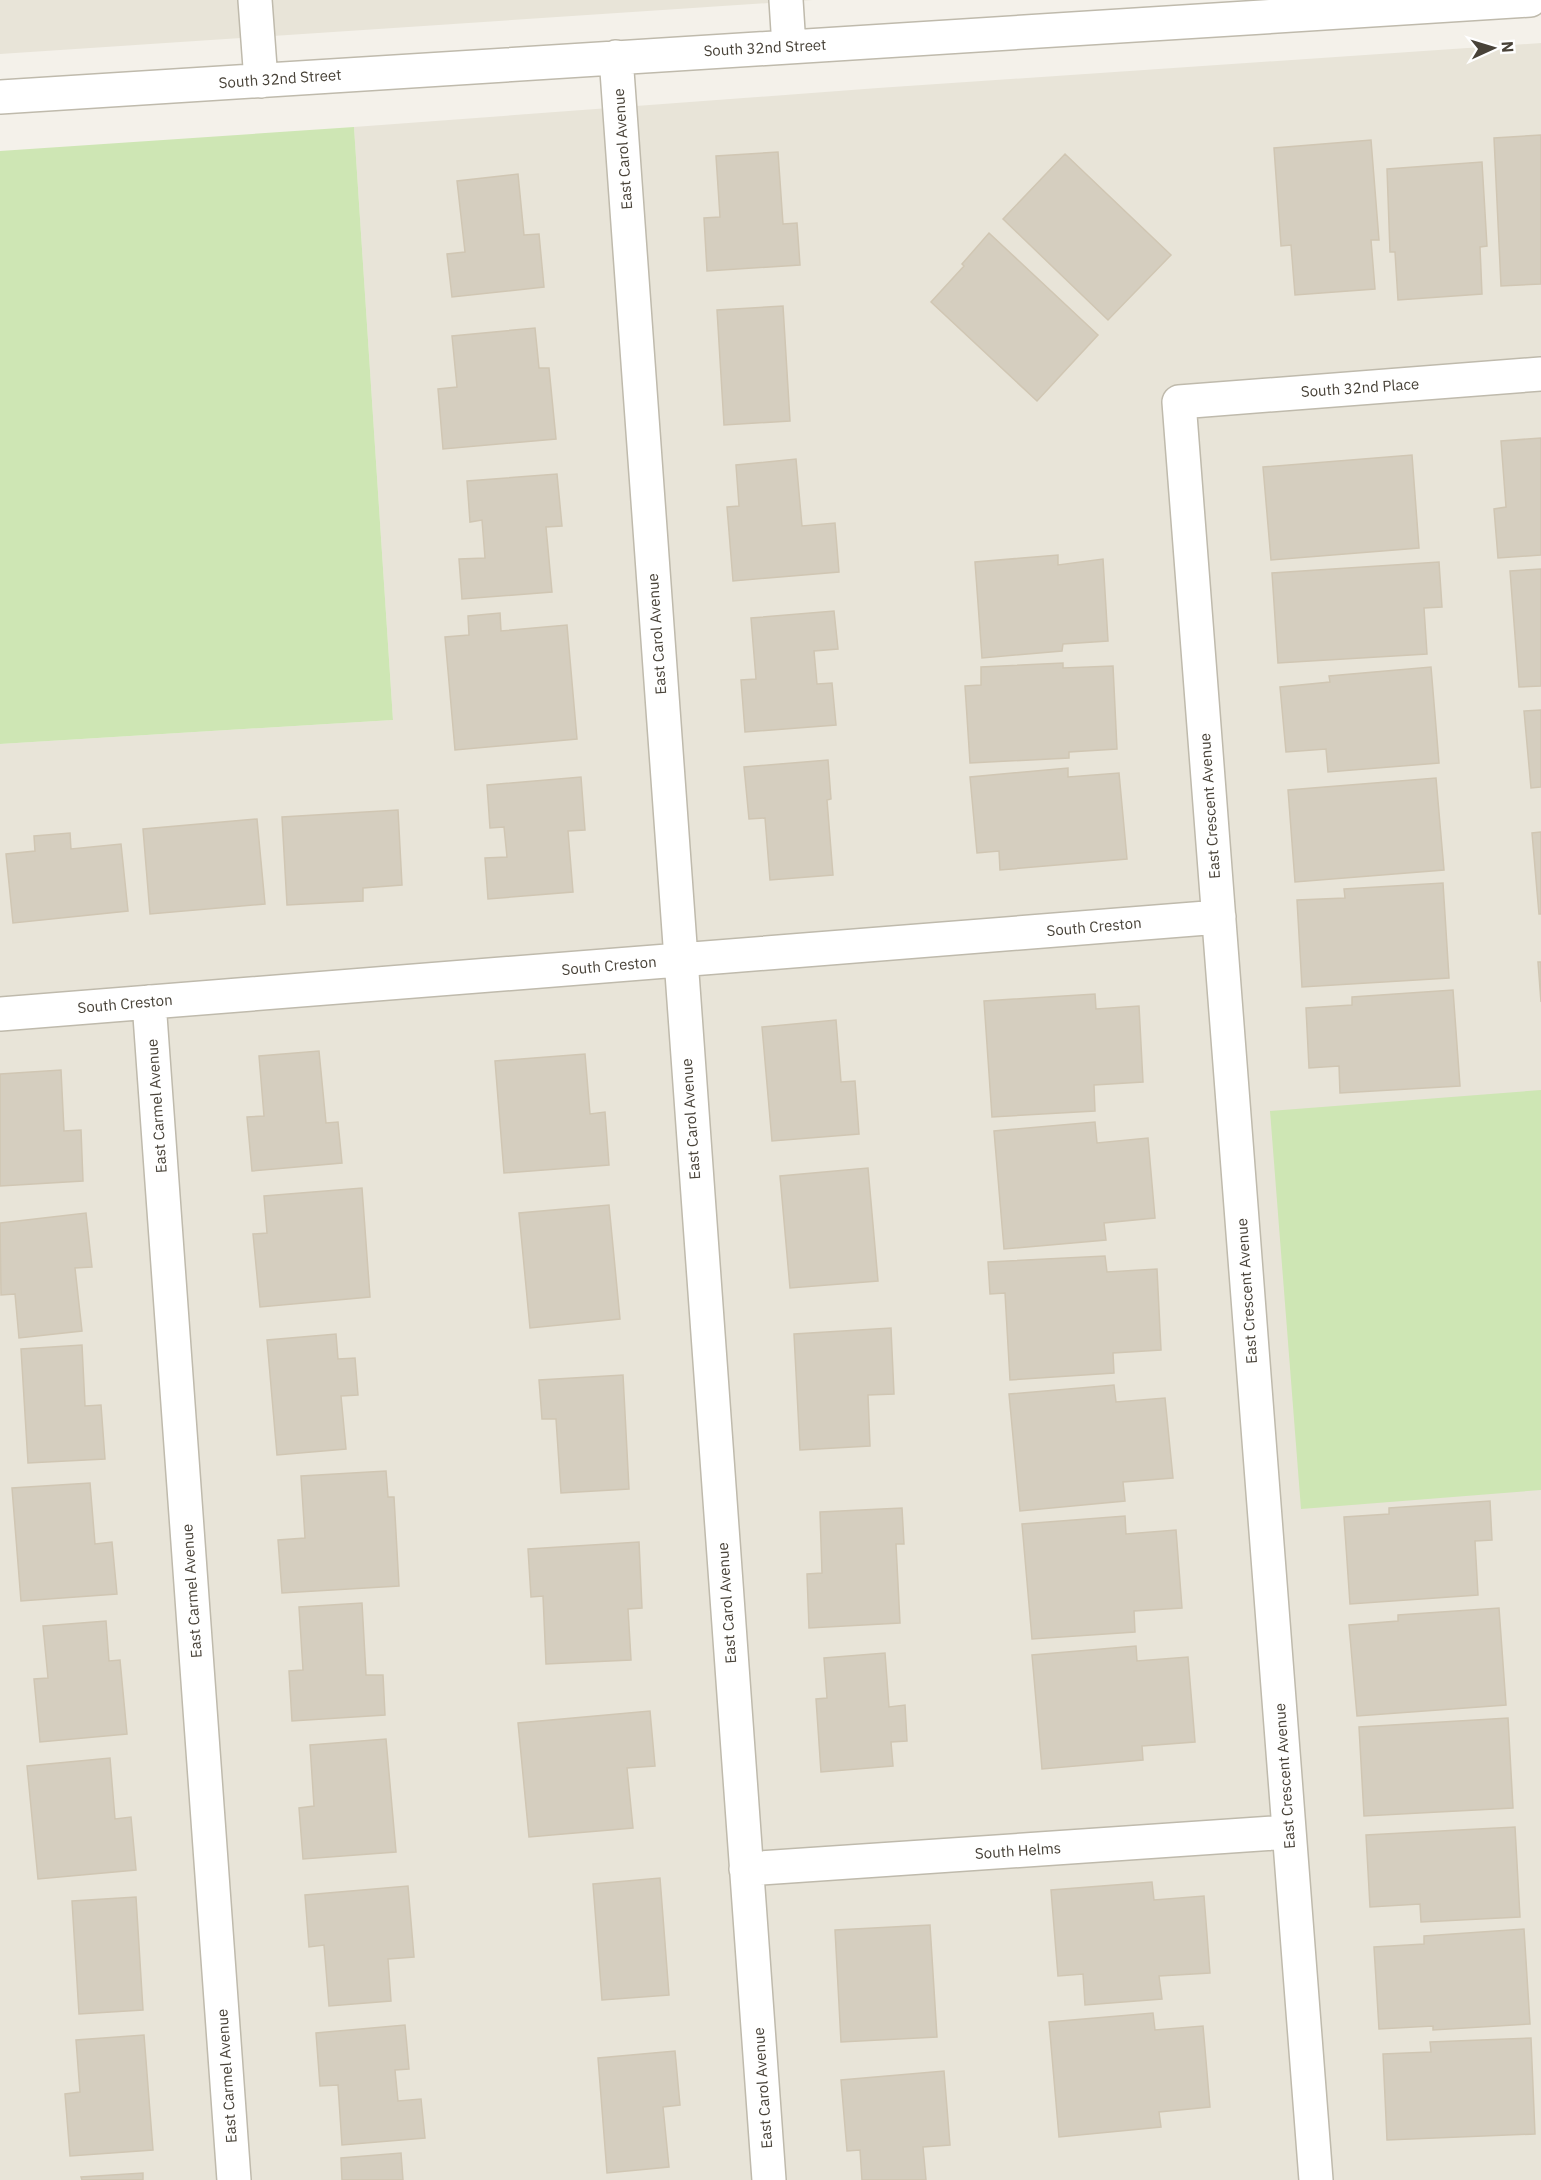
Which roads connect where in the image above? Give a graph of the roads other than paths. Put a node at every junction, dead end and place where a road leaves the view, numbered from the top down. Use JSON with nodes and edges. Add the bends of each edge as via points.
{"nodes":[{"id":1,"x":255,"y":0,"type":"edge"},
{"id":2,"x":786,"y":0,"type":"edge"},
{"id":3,"x":1530,"y":0,"type":"edge"},
{"id":4,"x":789,"y":47,"type":"junction"},
{"id":5,"x":616,"y":57,"type":"junction"},
{"id":6,"x":261,"y":81,"type":"junction"},
{"id":7,"x":0,"y":97,"type":"edge"},
{"id":8,"x":1541,"y":374,"type":"edge"},
{"id":9,"x":1179,"y":402,"type":"joint"},
{"id":10,"x":1219,"y":917,"type":"junction"},
{"id":11,"x":680,"y":960,"type":"junction"},
{"id":12,"x":150,"y":1002,"type":"junction"},
{"id":13,"x":0,"y":1014,"type":"edge"},
{"id":14,"x":1289,"y":1832,"type":"junction"},
{"id":15,"x":746,"y":1869,"type":"junction"},
{"id":16,"x":234,"y":2180,"type":"edge"},
{"id":17,"x":770,"y":2180,"type":"edge"},
{"id":18,"x":1316,"y":2180,"type":"edge"}],
"edges":[{"from":1,"to":6,"type":"street"},
{"from":2,"to":4,"type":"street"},
{"from":3,"to":4,"type":"street","name":"South 32nd Street"},
{"from":4,"to":5,"type":"street","name":"South 32nd Street"},
{"from":5,"to":6,"type":"street","name":"South 32nd Street"},
{"from":5,"to":11,"type":"street","name":"East Carol Avenue"},
{"from":6,"to":7,"type":"street","name":"South 32nd Street"},
{"from":8,"to":9,"type":"street","name":"South 32nd Place"},
{"from":9,"to":10,"type":"street","name":"East Crescent Avenue"},
{"from":10,"to":11,"type":"street","name":"South Creston"},
{"from":10,"to":14,"type":"street","name":"East Crescent Avenue"},
{"from":11,"to":12,"type":"street","name":"South Creston"},
{"from":11,"to":15,"type":"street","name":"East Carol Avenue"},
{"from":12,"to":13,"type":"street","name":"South Creston"},
{"from":12,"to":16,"type":"street","name":"East Carmel Avenue"},
{"from":14,"to":15,"type":"street","name":"South Helms"},
{"from":14,"to":18,"type":"street","name":"East Crescent Avenue"},
{"from":15,"to":17,"type":"street","name":"East Carol Avenue"}]}
